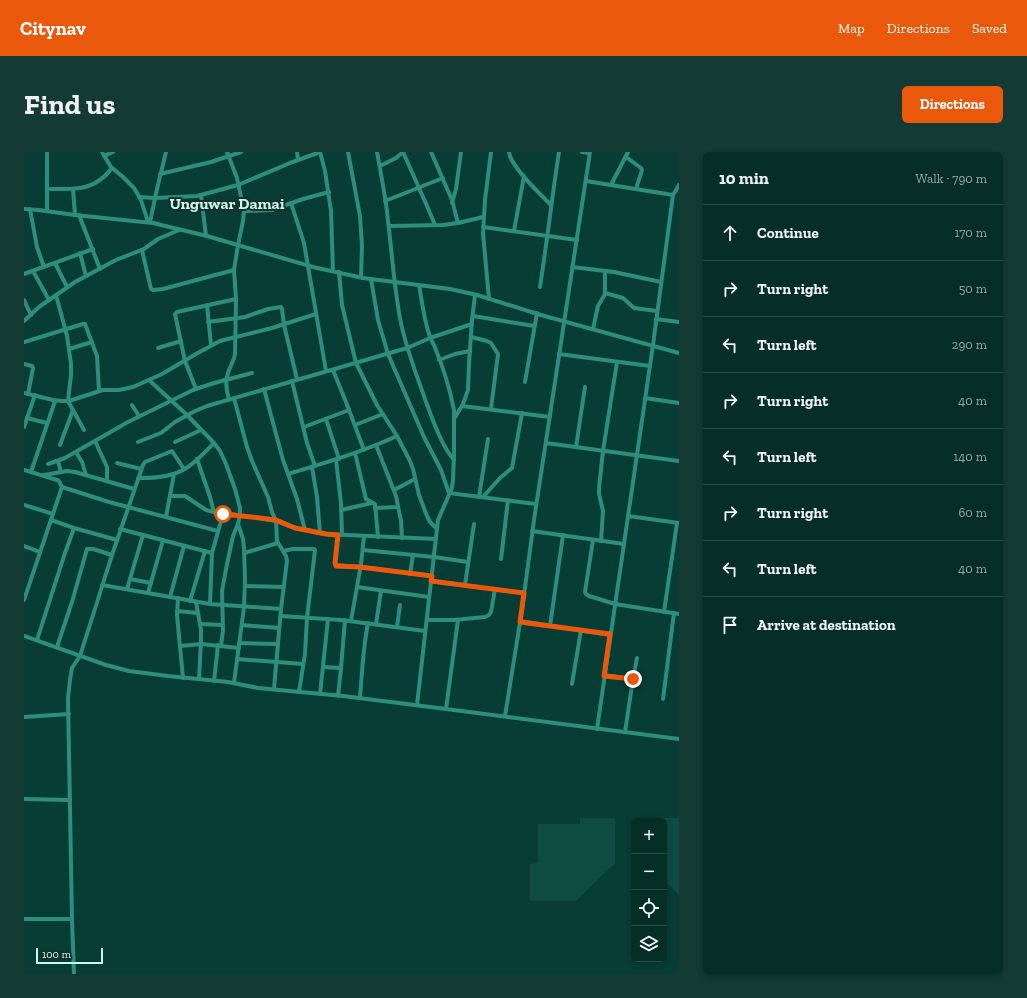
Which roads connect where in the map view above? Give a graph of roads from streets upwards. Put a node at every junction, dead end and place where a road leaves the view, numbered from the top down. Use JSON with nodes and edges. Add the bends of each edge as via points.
{"nodes":[{"id":1,"x":47,"y":152,"type":"edge"},
{"id":2,"x":102,"y":152,"type":"edge"},
{"id":3,"x":113,"y":152,"type":"edge"},
{"id":4,"x":166,"y":152,"type":"edge"},
{"id":5,"x":241,"y":152,"type":"edge"},
{"id":6,"x":297,"y":152,"type":"edge"},
{"id":7,"x":320,"y":152,"type":"edge"},
{"id":8,"x":348,"y":152,"type":"edge"},
{"id":9,"x":378,"y":152,"type":"edge"},
{"id":10,"x":403,"y":152,"type":"edge"},
{"id":11,"x":431,"y":152,"type":"edge"},
{"id":12,"x":460,"y":152,"type":"edge"},
{"id":13,"x":491,"y":152,"type":"edge"},
{"id":14,"x":509,"y":152,"type":"edge"},
{"id":15,"x":559,"y":152,"type":"edge"},
{"id":16,"x":582,"y":152,"type":"edge"},
{"id":17,"x":628,"y":152,"type":"edge"},
{"id":18,"x":590,"y":153,"type":"edge"},
{"id":19,"x":228,"y":154,"type":"edge"},
{"id":20,"x":104,"y":156,"type":"junction"},
{"id":21,"x":626,"y":157,"type":"junction"},
{"id":22,"x":298,"y":160,"type":"junction"},
{"id":23,"x":380,"y":166,"type":"junction"},
{"id":24,"x":112,"y":168,"type":"junction"},
{"id":25,"x":160,"y":174,"type":"junction"},
{"id":26,"x":524,"y":176,"type":"junction"},
{"id":27,"x":443,"y":178,"type":"junction"},
{"id":28,"x":586,"y":181,"type":"junction"},
{"id":29,"x":238,"y":185,"type":"junction"},
{"id":30,"x":611,"y":185,"type":"junction"},
{"id":31,"x":679,"y":185,"type":"edge"},
{"id":32,"x":419,"y":188,"type":"junction"},
{"id":33,"x":47,"y":189,"type":"junction"},
{"id":34,"x":73,"y":189,"type":"junction"},
{"id":35,"x":636,"y":189,"type":"junction"},
{"id":36,"x":329,"y":192,"type":"junction"},
{"id":37,"x":201,"y":195,"type":"junction"},
{"id":38,"x":673,"y":195,"type":"junction"},
{"id":39,"x":139,"y":198,"type":"junction"},
{"id":40,"x":155,"y":198,"type":"junction"},
{"id":41,"x":385,"y":201,"type":"junction"},
{"id":42,"x":291,"y":203,"type":"junction"},
{"id":43,"x":452,"y":203,"type":"junction"},
{"id":44,"x":551,"y":205,"type":"junction"},
{"id":45,"x":24,"y":209,"type":"edge"},
{"id":46,"x":30,"y":209,"type":"junction"},
{"id":47,"x":47,"y":211,"type":"junction"},
{"id":48,"x":244,"y":211,"type":"junction"},
{"id":49,"x":77,"y":215,"type":"junction"},
{"id":50,"x":483,"y":217,"type":"junction"},
{"id":51,"x":149,"y":222,"type":"junction"},
{"id":52,"x":458,"y":223,"type":"junction"},
{"id":53,"x":435,"y":225,"type":"junction"},
{"id":54,"x":389,"y":226,"type":"junction"},
{"id":55,"x":483,"y":227,"type":"junction"},
{"id":56,"x":180,"y":229,"type":"junction"},
{"id":57,"x":514,"y":231,"type":"junction"},
{"id":58,"x":206,"y":236,"type":"junction"},
{"id":59,"x":548,"y":236,"type":"junction"},
{"id":60,"x":577,"y":240,"type":"junction"},
{"id":61,"x":238,"y":245,"type":"junction"},
{"id":62,"x":93,"y":248,"type":"junction"},
{"id":63,"x":142,"y":250,"type":"junction"},
{"id":64,"x":80,"y":253,"type":"junction"},
{"id":65,"x":55,"y":263,"type":"junction"},
{"id":66,"x":308,"y":266,"type":"junction"},
{"id":67,"x":44,"y":267,"type":"junction"},
{"id":68,"x":572,"y":267,"type":"junction"},
{"id":69,"x":100,"y":269,"type":"junction"},
{"id":70,"x":234,"y":270,"type":"junction"},
{"id":71,"x":33,"y":271,"type":"junction"},
{"id":72,"x":333,"y":271,"type":"junction"},
{"id":73,"x":605,"y":271,"type":"junction"},
{"id":74,"x":339,"y":272,"type":"junction"},
{"id":75,"x":24,"y":274,"type":"edge"},
{"id":76,"x":86,"y":276,"type":"junction"},
{"id":77,"x":361,"y":277,"type":"junction"},
{"id":78,"x":371,"y":278,"type":"junction"},
{"id":79,"x":395,"y":282,"type":"junction"},
{"id":80,"x":661,"y":282,"type":"junction"},
{"id":81,"x":419,"y":285,"type":"junction"},
{"id":82,"x":540,"y":286,"type":"dead end"},
{"id":83,"x":67,"y":288,"type":"junction"},
{"id":84,"x":605,"y":292,"type":"junction"},
{"id":85,"x":56,"y":295,"type":"junction"},
{"id":86,"x":476,"y":295,"type":"junction"},
{"id":87,"x":236,"y":298,"type":"junction"},
{"id":88,"x":489,"y":299,"type":"junction"},
{"id":89,"x":24,"y":300,"type":"edge"},
{"id":90,"x":49,"y":300,"type":"junction"},
{"id":91,"x":206,"y":305,"type":"junction"},
{"id":92,"x":657,"y":311,"type":"junction"},
{"id":93,"x":537,"y":313,"type":"junction"},
{"id":94,"x":316,"y":314,"type":"junction"},
{"id":95,"x":31,"y":315,"type":"junction"},
{"id":96,"x":472,"y":316,"type":"junction"},
{"id":97,"x":236,"y":319,"type":"junction"},
{"id":98,"x":656,"y":319,"type":"junction"},
{"id":99,"x":24,"y":321,"type":"edge"},
{"id":100,"x":564,"y":321,"type":"junction"},
{"id":101,"x":208,"y":322,"type":"junction"},
{"id":102,"x":679,"y":322,"type":"edge"},
{"id":103,"x":472,"y":324,"type":"junction"},
{"id":104,"x":284,"y":325,"type":"junction"},
{"id":105,"x":534,"y":326,"type":"junction"},
{"id":106,"x":593,"y":329,"type":"junction"},
{"id":107,"x":65,"y":330,"type":"junction"},
{"id":108,"x":235,"y":337,"type":"junction"},
{"id":109,"x":470,"y":337,"type":"junction"},
{"id":110,"x":430,"y":338,"type":"junction"},
{"id":111,"x":181,"y":341,"type":"junction"},
{"id":112,"x":24,"y":342,"type":"edge"},
{"id":113,"x":92,"y":342,"type":"junction"},
{"id":114,"x":211,"y":345,"type":"junction"},
{"id":115,"x":653,"y":345,"type":"junction"},
{"id":116,"x":158,"y":348,"type":"dead end"},
{"id":117,"x":407,"y":348,"type":"junction"},
{"id":118,"x":69,"y":349,"type":"junction"},
{"id":119,"x":470,"y":351,"type":"junction"},
{"id":120,"x":679,"y":353,"type":"edge"},
{"id":121,"x":388,"y":354,"type":"junction"},
{"id":122,"x":559,"y":354,"type":"junction"},
{"id":123,"x":439,"y":360,"type":"junction"},
{"id":124,"x":185,"y":361,"type":"junction"},
{"id":125,"x":617,"y":362,"type":"junction"},
{"id":126,"x":356,"y":363,"type":"junction"},
{"id":127,"x":24,"y":364,"type":"edge"},
{"id":128,"x":650,"y":366,"type":"junction"},
{"id":129,"x":333,"y":370,"type":"junction"},
{"id":130,"x":326,"y":371,"type":"junction"},
{"id":131,"x":252,"y":373,"type":"dead end"},
{"id":132,"x":227,"y":379,"type":"junction"},
{"id":133,"x":149,"y":380,"type":"junction"},
{"id":134,"x":294,"y":380,"type":"junction"},
{"id":135,"x":525,"y":382,"type":"dead end"},
{"id":136,"x":585,"y":387,"type":"dead end"},
{"id":137,"x":196,"y":389,"type":"junction"},
{"id":138,"x":264,"y":389,"type":"junction"},
{"id":139,"x":100,"y":391,"type":"junction"},
{"id":140,"x":26,"y":393,"type":"edge"},
{"id":141,"x":35,"y":395,"type":"junction"},
{"id":142,"x":234,"y":398,"type":"junction"},
{"id":143,"x":645,"y":398,"type":"junction"},
{"id":144,"x":228,"y":399,"type":"junction"},
{"id":145,"x":55,"y":400,"type":"junction"},
{"id":146,"x":68,"y":401,"type":"junction"},
{"id":147,"x":172,"y":401,"type":"junction"},
{"id":148,"x":679,"y":403,"type":"edge"},
{"id":149,"x":132,"y":405,"type":"dead end"},
{"id":150,"x":462,"y":406,"type":"junction"},
{"id":151,"x":491,"y":409,"type":"junction"},
{"id":152,"x":73,"y":410,"type":"junction"},
{"id":153,"x":349,"y":410,"type":"junction"},
{"id":154,"x":522,"y":413,"type":"junction"},
{"id":155,"x":383,"y":414,"type":"junction"},
{"id":156,"x":187,"y":415,"type":"junction"},
{"id":157,"x":139,"y":416,"type":"junction"},
{"id":158,"x":550,"y":417,"type":"junction"},
{"id":159,"x":27,"y":418,"type":"junction"},
{"id":160,"x":326,"y":419,"type":"junction"},
{"id":161,"x":454,"y":419,"type":"junction"},
{"id":162,"x":47,"y":423,"type":"junction"},
{"id":163,"x":355,"y":425,"type":"junction"},
{"id":164,"x":24,"y":427,"type":"edge"},
{"id":165,"x":304,"y":428,"type":"junction"},
{"id":166,"x":84,"y":430,"type":"dead end"},
{"id":167,"x":201,"y":430,"type":"junction"},
{"id":168,"x":397,"y":436,"type":"junction"},
{"id":169,"x":488,"y":439,"type":"dead end"},
{"id":170,"x":95,"y":442,"type":"junction"},
{"id":171,"x":138,"y":442,"type":"dead end"},
{"id":172,"x":175,"y":442,"type":"dead end"},
{"id":173,"x":214,"y":443,"type":"junction"},
{"id":174,"x":546,"y":443,"type":"junction"},
{"id":175,"x":60,"y":445,"type":"dead end"},
{"id":176,"x":376,"y":445,"type":"junction"},
{"id":177,"x":576,"y":447,"type":"junction"},
{"id":178,"x":364,"y":450,"type":"junction"},
{"id":179,"x":603,"y":451,"type":"junction"},
{"id":180,"x":76,"y":452,"type":"junction"},
{"id":181,"x":355,"y":453,"type":"junction"},
{"id":182,"x":636,"y":455,"type":"junction"},
{"id":183,"x":197,"y":459,"type":"junction"},
{"id":184,"x":337,"y":459,"type":"junction"},
{"id":185,"x":454,"y":460,"type":"junction"},
{"id":186,"x":58,"y":461,"type":"junction"},
{"id":187,"x":679,"y":461,"type":"edge"},
{"id":188,"x":117,"y":463,"type":"dead end"},
{"id":189,"x":48,"y":464,"type":"dead end"},
{"id":190,"x":314,"y":467,"type":"junction"},
{"id":191,"x":141,"y":469,"type":"junction"},
{"id":192,"x":184,"y":469,"type":"junction"},
{"id":193,"x":24,"y":470,"type":"edge"},
{"id":194,"x":31,"y":472,"type":"junction"},
{"id":195,"x":61,"y":472,"type":"junction"},
{"id":196,"x":174,"y":474,"type":"junction"},
{"id":197,"x":288,"y":474,"type":"junction"},
{"id":198,"x":86,"y":475,"type":"junction"},
{"id":199,"x":42,"y":476,"type":"junction"},
{"id":200,"x":138,"y":478,"type":"junction"},
{"id":201,"x":415,"y":479,"type":"junction"},
{"id":202,"x":107,"y":481,"type":"junction"},
{"id":203,"x":62,"y":487,"type":"junction"},
{"id":204,"x":134,"y":489,"type":"junction"},
{"id":205,"x":394,"y":490,"type":"junction"},
{"id":206,"x":449,"y":493,"type":"junction"},
{"id":207,"x":170,"y":496,"type":"junction"},
{"id":208,"x":481,"y":497,"type":"junction"},
{"id":209,"x":508,"y":500,"type":"junction"},
{"id":210,"x":374,"y":503,"type":"junction"},
{"id":211,"x":536,"y":504,"type":"junction"},
{"id":212,"x":24,"y":505,"type":"edge"},
{"id":213,"x":128,"y":507,"type":"junction"},
{"id":214,"x":398,"y":507,"type":"junction"},
{"id":215,"x":375,"y":508,"type":"junction"},
{"id":216,"x":341,"y":510,"type":"junction"},
{"id":217,"x":214,"y":512,"type":"junction"},
{"id":218,"x":53,"y":514,"type":"junction"},
{"id":219,"x":223,"y":514,"type":"junction"},
{"id":220,"x":240,"y":515,"type":"junction"},
{"id":221,"x":628,"y":516,"type":"junction"},
{"id":222,"x":166,"y":517,"type":"junction"},
{"id":223,"x":51,"y":520,"type":"junction"},
{"id":224,"x":276,"y":520,"type":"junction"},
{"id":225,"x":678,"y":523,"type":"edge"},
{"id":226,"x":238,"y":524,"type":"junction"},
{"id":227,"x":474,"y":524,"type":"dead end"},
{"id":228,"x":74,"y":528,"type":"junction"},
{"id":229,"x":437,"y":529,"type":"junction"},
{"id":230,"x":120,"y":530,"type":"junction"},
{"id":231,"x":304,"y":530,"type":"junction"},
{"id":232,"x":218,"y":531,"type":"junction"},
{"id":233,"x":532,"y":531,"type":"junction"},
{"id":234,"x":320,"y":533,"type":"junction"},
{"id":235,"x":143,"y":535,"type":"junction"},
{"id":236,"x":340,"y":535,"type":"junction"},
{"id":237,"x":563,"y":535,"type":"junction"},
{"id":238,"x":364,"y":536,"type":"junction"},
{"id":239,"x":378,"y":537,"type":"junction"},
{"id":240,"x":402,"y":538,"type":"junction"},
{"id":241,"x":436,"y":539,"type":"junction"},
{"id":242,"x":117,"y":540,"type":"junction"},
{"id":243,"x":163,"y":540,"type":"junction"},
{"id":244,"x":593,"y":540,"type":"junction"},
{"id":245,"x":601,"y":541,"type":"junction"},
{"id":246,"x":278,"y":543,"type":"junction"},
{"id":247,"x":624,"y":544,"type":"junction"},
{"id":248,"x":24,"y":546,"type":"edge"},
{"id":249,"x":184,"y":546,"type":"junction"},
{"id":250,"x":283,"y":550,"type":"junction"},
{"id":251,"x":363,"y":550,"type":"junction"},
{"id":252,"x":205,"y":551,"type":"junction"},
{"id":253,"x":40,"y":552,"type":"junction"},
{"id":254,"x":212,"y":553,"type":"junction"},
{"id":255,"x":244,"y":553,"type":"junction"},
{"id":256,"x":112,"y":555,"type":"junction"},
{"id":257,"x":413,"y":555,"type":"junction"},
{"id":258,"x":434,"y":557,"type":"junction"},
{"id":259,"x":501,"y":560,"type":"dead end"},
{"id":260,"x":468,"y":562,"type":"junction"},
{"id":261,"x":360,"y":567,"type":"junction"},
{"id":262,"x":410,"y":574,"type":"junction"},
{"id":263,"x":130,"y":579,"type":"junction"},
{"id":264,"x":432,"y":579,"type":"junction"},
{"id":265,"x":151,"y":583,"type":"junction"},
{"id":266,"x":102,"y":585,"type":"junction"},
{"id":267,"x":465,"y":585,"type":"junction"},
{"id":268,"x":245,"y":586,"type":"junction"},
{"id":269,"x":284,"y":587,"type":"junction"},
{"id":270,"x":357,"y":588,"type":"junction"},
{"id":271,"x":26,"y":589,"type":"edge"},
{"id":272,"x":495,"y":589,"type":"junction"},
{"id":273,"x":127,"y":590,"type":"junction"},
{"id":274,"x":381,"y":591,"type":"junction"},
{"id":275,"x":148,"y":593,"type":"junction"},
{"id":276,"x":524,"y":593,"type":"junction"},
{"id":277,"x":170,"y":597,"type":"junction"},
{"id":278,"x":429,"y":597,"type":"junction"},
{"id":279,"x":178,"y":598,"type":"junction"},
{"id":280,"x":24,"y":600,"type":"edge"},
{"id":281,"x":190,"y":600,"type":"junction"},
{"id":282,"x":196,"y":602,"type":"junction"},
{"id":283,"x":210,"y":604,"type":"junction"},
{"id":284,"x":615,"y":604,"type":"junction"},
{"id":285,"x":222,"y":605,"type":"junction"},
{"id":286,"x":400,"y":605,"type":"dead end"},
{"id":287,"x":244,"y":607,"type":"junction"},
{"id":288,"x":281,"y":609,"type":"junction"},
{"id":289,"x":177,"y":611,"type":"junction"},
{"id":290,"x":664,"y":612,"type":"junction"},
{"id":291,"x":198,"y":613,"type":"junction"},
{"id":292,"x":676,"y":614,"type":"edge"},
{"id":293,"x":280,"y":616,"type":"junction"},
{"id":294,"x":307,"y":618,"type":"junction"},
{"id":295,"x":328,"y":619,"type":"junction"},
{"id":296,"x":345,"y":620,"type":"junction"},
{"id":297,"x":427,"y":620,"type":"junction"},
{"id":298,"x":458,"y":620,"type":"junction"},
{"id":299,"x":351,"y":621,"type":"junction"},
{"id":300,"x":520,"y":622,"type":"junction"},
{"id":301,"x":368,"y":623,"type":"junction"},
{"id":302,"x":200,"y":624,"type":"junction"},
{"id":303,"x":376,"y":624,"type":"junction"},
{"id":304,"x":223,"y":625,"type":"junction"},
{"id":305,"x":242,"y":625,"type":"junction"},
{"id":306,"x":550,"y":626,"type":"junction"},
{"id":307,"x":397,"y":627,"type":"junction"},
{"id":308,"x":279,"y":628,"type":"junction"},
{"id":309,"x":581,"y":630,"type":"junction"},
{"id":310,"x":425,"y":631,"type":"junction"},
{"id":311,"x":610,"y":634,"type":"junction"},
{"id":312,"x":24,"y":636,"type":"edge"},
{"id":313,"x":37,"y":640,"type":"junction"},
{"id":314,"x":239,"y":643,"type":"junction"},
{"id":315,"x":201,"y":644,"type":"junction"},
{"id":316,"x":278,"y":644,"type":"junction"},
{"id":317,"x":180,"y":646,"type":"junction"},
{"id":318,"x":220,"y":646,"type":"junction"},
{"id":319,"x":57,"y":647,"type":"junction"},
{"id":320,"x":238,"y":648,"type":"junction"},
{"id":321,"x":80,"y":656,"type":"junction"},
{"id":322,"x":637,"y":658,"type":"dead end"},
{"id":323,"x":237,"y":659,"type":"junction"},
{"id":324,"x":276,"y":662,"type":"junction"},
{"id":325,"x":303,"y":664,"type":"junction"},
{"id":326,"x":322,"y":667,"type":"junction"},
{"id":327,"x":341,"y":668,"type":"junction"},
{"id":328,"x":604,"y":676,"type":"junction"},
{"id":329,"x":184,"y":678,"type":"junction"},
{"id":330,"x":199,"y":679,"type":"junction"},
{"id":331,"x":633,"y":679,"type":"junction"},
{"id":332,"x":214,"y":681,"type":"junction"},
{"id":333,"x":234,"y":683,"type":"junction"},
{"id":334,"x":572,"y":684,"type":"dead end"},
{"id":335,"x":274,"y":689,"type":"junction"},
{"id":336,"x":299,"y":692,"type":"junction"},
{"id":337,"x":320,"y":694,"type":"junction"},
{"id":338,"x":338,"y":696,"type":"junction"},
{"id":339,"x":360,"y":698,"type":"junction"},
{"id":340,"x":664,"y":699,"type":"dead end"},
{"id":341,"x":417,"y":705,"type":"junction"},
{"id":342,"x":446,"y":709,"type":"junction"},
{"id":343,"x":69,"y":714,"type":"junction"},
{"id":344,"x":505,"y":716,"type":"junction"},
{"id":345,"x":24,"y":717,"type":"edge"},
{"id":346,"x":597,"y":729,"type":"junction"},
{"id":347,"x":625,"y":732,"type":"junction"},
{"id":348,"x":679,"y":739,"type":"edge"},
{"id":349,"x":24,"y":799,"type":"edge"},
{"id":350,"x":70,"y":800,"type":"junction"},
{"id":351,"x":24,"y":919,"type":"edge"},
{"id":352,"x":72,"y":919,"type":"junction"},
{"id":353,"x":74,"y":974,"type":"edge"}],
"edges":[{"from":1,"to":33,"type":"street"},
{"from":2,"to":20,"type":"street"},
{"from":3,"to":20,"type":"street"},
{"from":4,"to":25,"type":"street"},
{"from":5,"to":19,"type":"street"},
{"from":6,"to":22,"type":"street"},
{"from":7,"to":22,"type":"street"},
{"from":7,"to":36,"type":"street"},
{"from":8,"to":77,"type":"street","via":[[360,216]]},
{"from":9,"to":23,"type":"street"},
{"from":10,"to":23,"type":"street"},
{"from":10,"to":32,"type":"street"},
{"from":11,"to":27,"type":"street"},
{"from":12,"to":43,"type":"street"},
{"from":13,"to":50,"type":"street"},
{"from":14,"to":26,"type":"street","via":[[512,162]]},
{"from":15,"to":44,"type":"street"},
{"from":16,"to":18,"type":"street"},
{"from":17,"to":21,"type":"street"},
{"from":18,"to":28,"type":"street"},
{"from":19,"to":25,"type":"street"},
{"from":19,"to":29,"type":"street"},
{"from":20,"to":24,"type":"street"},
{"from":21,"to":30,"type":"street"},
{"from":21,"to":35,"type":"street","via":[[642,170]]},
{"from":22,"to":29,"type":"street"},
{"from":23,"to":41,"type":"street"},
{"from":24,"to":34,"type":"street","via":[[103,178],[83,188]]},
{"from":24,"to":39,"type":"street","via":[[134,188]]},
{"from":25,"to":40,"type":"street"},
{"from":26,"to":44,"type":"street"},
{"from":26,"to":57,"type":"street"},
{"from":27,"to":32,"type":"street"},
{"from":27,"to":43,"type":"street"},
{"from":28,"to":30,"type":"street"},
{"from":28,"to":60,"type":"street"},
{"from":29,"to":37,"type":"street"},
{"from":29,"to":48,"type":"street"},
{"from":30,"to":35,"type":"street"},
{"from":31,"to":38,"type":"street"},
{"from":32,"to":41,"type":"street"},
{"from":32,"to":53,"type":"street"},
{"from":33,"to":34,"type":"street"},
{"from":33,"to":47,"type":"street"},
{"from":34,"to":49,"type":"street"},
{"from":35,"to":38,"type":"street"},
{"from":36,"to":42,"type":"street"},
{"from":36,"to":72,"type":"street"},
{"from":37,"to":40,"type":"street"},
{"from":37,"to":58,"type":"street"},
{"from":38,"to":80,"type":"street"},
{"from":39,"to":40,"type":"street"},
{"from":39,"to":51,"type":"street"},
{"from":40,"to":51,"type":"street"},
{"from":41,"to":54,"type":"street"},
{"from":42,"to":48,"type":"street","via":[[272,210]]},
{"from":42,"to":66,"type":"street","via":[[304,243]]},
{"from":43,"to":52,"type":"street"},
{"from":44,"to":59,"type":"street"},
{"from":45,"to":46,"type":"street"},
{"from":46,"to":47,"type":"street"},
{"from":46,"to":67,"type":"street","via":[[37,247]]},
{"from":47,"to":49,"type":"street"},
{"from":48,"to":61,"type":"street"},
{"from":49,"to":51,"type":"street"},
{"from":49,"to":62,"type":"street"},
{"from":50,"to":52,"type":"street"},
{"from":50,"to":55,"type":"street"},
{"from":51,"to":56,"type":"street"},
{"from":52,"to":53,"type":"street"},
{"from":53,"to":54,"type":"street"},
{"from":54,"to":79,"type":"street"},
{"from":55,"to":57,"type":"street"},
{"from":55,"to":88,"type":"street"},
{"from":56,"to":58,"type":"street"},
{"from":56,"to":63,"type":"street","via":[[158,238]]},
{"from":57,"to":59,"type":"street"},
{"from":58,"to":61,"type":"street"},
{"from":59,"to":60,"type":"street"},
{"from":59,"to":82,"type":"street"},
{"from":60,"to":68,"type":"street"},
{"from":61,"to":66,"type":"street"},
{"from":61,"to":70,"type":"street"},
{"from":62,"to":64,"type":"street"},
{"from":62,"to":69,"type":"street"},
{"from":63,"to":69,"type":"street"},
{"from":63,"to":70,"type":"street","via":[[153,290]]},
{"from":64,"to":65,"type":"street"},
{"from":64,"to":76,"type":"street"},
{"from":65,"to":67,"type":"street"},
{"from":65,"to":83,"type":"street"},
{"from":66,"to":72,"type":"street"},
{"from":66,"to":94,"type":"street"},
{"from":67,"to":71,"type":"street"},
{"from":68,"to":73,"type":"street"},
{"from":68,"to":100,"type":"street"},
{"from":69,"to":76,"type":"street"},
{"from":70,"to":87,"type":"street"},
{"from":71,"to":75,"type":"street"},
{"from":71,"to":90,"type":"street"},
{"from":72,"to":74,"type":"street"},
{"from":73,"to":80,"type":"street"},
{"from":73,"to":84,"type":"street"},
{"from":74,"to":77,"type":"street"},
{"from":74,"to":126,"type":"street","via":[[342,305]]},
{"from":76,"to":83,"type":"street"},
{"from":77,"to":78,"type":"street"},
{"from":78,"to":79,"type":"street"},
{"from":78,"to":121,"type":"street","via":[[378,320]]},
{"from":79,"to":81,"type":"street"},
{"from":79,"to":117,"type":"street"},
{"from":80,"to":92,"type":"street"},
{"from":81,"to":86,"type":"street"},
{"from":81,"to":110,"type":"street"},
{"from":83,"to":85,"type":"street"},
{"from":84,"to":92,"type":"street","via":[[623,298],[634,308]]},
{"from":84,"to":106,"type":"street","via":[[598,306]]},
{"from":85,"to":90,"type":"street"},
{"from":85,"to":107,"type":"street"},
{"from":86,"to":88,"type":"street"},
{"from":86,"to":96,"type":"street"},
{"from":87,"to":91,"type":"street"},
{"from":87,"to":97,"type":"street"},
{"from":88,"to":93,"type":"street"},
{"from":89,"to":95,"type":"street"},
{"from":90,"to":95,"type":"street"},
{"from":91,"to":101,"type":"street"},
{"from":91,"to":111,"type":"street","via":[[175,312]]},
{"from":92,"to":98,"type":"street"},
{"from":93,"to":100,"type":"street"},
{"from":93,"to":105,"type":"street"},
{"from":94,"to":104,"type":"street"},
{"from":94,"to":130,"type":"street"},
{"from":95,"to":99,"type":"street"},
{"from":96,"to":103,"type":"street"},
{"from":96,"to":105,"type":"street"},
{"from":97,"to":101,"type":"street"},
{"from":97,"to":104,"type":"street","via":[[281,307]]},
{"from":97,"to":108,"type":"street"},
{"from":98,"to":102,"type":"street"},
{"from":98,"to":115,"type":"street"},
{"from":100,"to":106,"type":"street"},
{"from":100,"to":122,"type":"street"},
{"from":101,"to":114,"type":"street"},
{"from":103,"to":109,"type":"street"},
{"from":103,"to":110,"type":"street"},
{"from":104,"to":108,"type":"street"},
{"from":104,"to":134,"type":"street"},
{"from":105,"to":135,"type":"street"},
{"from":106,"to":115,"type":"street"},
{"from":107,"to":112,"type":"street"},
{"from":107,"to":113,"type":"street","via":[[85,324]]},
{"from":107,"to":118,"type":"street"},
{"from":108,"to":114,"type":"street"},
{"from":108,"to":132,"type":"street","via":[[234,358]]},
{"from":109,"to":119,"type":"street"},
{"from":109,"to":151,"type":"street","via":[[491,343],[498,354]]},
{"from":110,"to":117,"type":"street"},
{"from":110,"to":123,"type":"street"},
{"from":111,"to":116,"type":"street"},
{"from":111,"to":124,"type":"street"},
{"from":113,"to":118,"type":"street"},
{"from":113,"to":139,"type":"street","via":[[98,362]]},
{"from":114,"to":124,"type":"street"},
{"from":115,"to":120,"type":"street"},
{"from":115,"to":128,"type":"street"},
{"from":117,"to":121,"type":"street"},
{"from":117,"to":185,"type":"street","via":[[434,424],[446,450]]},
{"from":118,"to":146,"type":"street","via":[[71,375]]},
{"from":119,"to":123,"type":"street"},
{"from":119,"to":150,"type":"street","via":[[468,390]]},
{"from":121,"to":126,"type":"street"},
{"from":121,"to":206,"type":"street"},
{"from":122,"to":125,"type":"street"},
{"from":122,"to":158,"type":"street"},
{"from":123,"to":161,"type":"street","via":[[453,405]]},
{"from":124,"to":133,"type":"street"},
{"from":124,"to":137,"type":"street"},
{"from":125,"to":128,"type":"street"},
{"from":125,"to":179,"type":"street"},
{"from":126,"to":129,"type":"street"},
{"from":126,"to":155,"type":"street"},
{"from":127,"to":140,"type":"street","via":[[33,368]]},
{"from":128,"to":143,"type":"street"},
{"from":129,"to":130,"type":"street"},
{"from":129,"to":153,"type":"street"},
{"from":130,"to":134,"type":"street"},
{"from":131,"to":132,"type":"street"},
{"from":132,"to":137,"type":"street"},
{"from":132,"to":144,"type":"street"},
{"from":133,"to":139,"type":"street","via":[[133,387]]},
{"from":133,"to":147,"type":"street"},
{"from":134,"to":138,"type":"street"},
{"from":134,"to":165,"type":"street"},
{"from":136,"to":177,"type":"street"},
{"from":137,"to":147,"type":"street"},
{"from":138,"to":142,"type":"street"},
{"from":138,"to":197,"type":"street"},
{"from":139,"to":146,"type":"street"},
{"from":140,"to":141,"type":"street"},
{"from":141,"to":145,"type":"street"},
{"from":141,"to":159,"type":"street"},
{"from":142,"to":144,"type":"street"},
{"from":142,"to":224,"type":"street","via":[[247,447]]},
{"from":143,"to":148,"type":"street"},
{"from":143,"to":182,"type":"street"},
{"from":144,"to":156,"type":"street"},
{"from":145,"to":146,"type":"street"},
{"from":145,"to":162,"type":"street"},
{"from":146,"to":152,"type":"street"},
{"from":147,"to":156,"type":"street"},
{"from":147,"to":157,"type":"street"},
{"from":149,"to":157,"type":"street"},
{"from":150,"to":151,"type":"street"},
{"from":150,"to":161,"type":"street"},
{"from":151,"to":154,"type":"street"},
{"from":152,"to":166,"type":"street"},
{"from":152,"to":175,"type":"street"},
{"from":153,"to":160,"type":"street"},
{"from":153,"to":163,"type":"street"},
{"from":154,"to":158,"type":"street"},
{"from":154,"to":208,"type":"street","via":[[512,468]]},
{"from":155,"to":163,"type":"street"},
{"from":155,"to":168,"type":"street"},
{"from":156,"to":167,"type":"street"},
{"from":156,"to":171,"type":"street","via":[[161,433]]},
{"from":157,"to":170,"type":"street"},
{"from":158,"to":174,"type":"street"},
{"from":159,"to":162,"type":"street"},
{"from":159,"to":164,"type":"street"},
{"from":160,"to":165,"type":"street"},
{"from":160,"to":184,"type":"street"},
{"from":161,"to":185,"type":"street"},
{"from":162,"to":194,"type":"street"},
{"from":163,"to":178,"type":"street"},
{"from":165,"to":190,"type":"street"},
{"from":167,"to":172,"type":"street"},
{"from":167,"to":173,"type":"street"},
{"from":168,"to":176,"type":"street"},
{"from":168,"to":201,"type":"street","via":[[410,461]]},
{"from":169,"to":208,"type":"street"},
{"from":170,"to":180,"type":"street"},
{"from":170,"to":202,"type":"street","via":[[107,467]]},
{"from":173,"to":183,"type":"street"},
{"from":173,"to":220,"type":"street","via":[[236,489]]},
{"from":174,"to":177,"type":"street"},
{"from":174,"to":211,"type":"street"},
{"from":176,"to":178,"type":"street"},
{"from":176,"to":205,"type":"street"},
{"from":177,"to":179,"type":"street"},
{"from":178,"to":181,"type":"street"},
{"from":179,"to":182,"type":"street"},
{"from":179,"to":245,"type":"street","via":[[599,488],[603,511]]},
{"from":180,"to":186,"type":"street"},
{"from":180,"to":198,"type":"street"},
{"from":181,"to":184,"type":"street"},
{"from":181,"to":210,"type":"street","via":[[366,499]]},
{"from":182,"to":187,"type":"street"},
{"from":182,"to":221,"type":"street"},
{"from":183,"to":192,"type":"street"},
{"from":183,"to":217,"type":"street"},
{"from":184,"to":190,"type":"street"},
{"from":184,"to":216,"type":"street"},
{"from":185,"to":206,"type":"street","via":[[452,488]]},
{"from":186,"to":189,"type":"street"},
{"from":186,"to":195,"type":"street"},
{"from":188,"to":191,"type":"street"},
{"from":190,"to":197,"type":"street"},
{"from":190,"to":234,"type":"street"},
{"from":191,"to":192,"type":"street","via":[[146,462],[172,451]]},
{"from":191,"to":200,"type":"street"},
{"from":192,"to":196,"type":"street"},
{"from":193,"to":194,"type":"street"},
{"from":194,"to":199,"type":"street"},
{"from":195,"to":198,"type":"street"},
{"from":195,"to":199,"type":"street"},
{"from":196,"to":200,"type":"street"},
{"from":196,"to":207,"type":"street"},
{"from":197,"to":231,"type":"street"},
{"from":198,"to":202,"type":"street"},
{"from":199,"to":203,"type":"street","via":[[59,481]]},
{"from":200,"to":204,"type":"street"},
{"from":201,"to":205,"type":"street"},
{"from":201,"to":229,"type":"street","via":[[427,516]]},
{"from":202,"to":204,"type":"street"},
{"from":203,"to":213,"type":"street"},
{"from":203,"to":218,"type":"street"},
{"from":204,"to":213,"type":"street"},
{"from":205,"to":214,"type":"street"},
{"from":206,"to":208,"type":"street"},
{"from":206,"to":229,"type":"street"},
{"from":207,"to":217,"type":"street","via":[[185,496],[206,510]]},
{"from":207,"to":222,"type":"street"},
{"from":208,"to":209,"type":"street"},
{"from":209,"to":211,"type":"street"},
{"from":209,"to":259,"type":"street"},
{"from":210,"to":215,"type":"street"},
{"from":210,"to":216,"type":"street"},
{"from":211,"to":233,"type":"street"},
{"from":212,"to":218,"type":"street"},
{"from":213,"to":222,"type":"street"},
{"from":213,"to":230,"type":"street"},
{"from":214,"to":215,"type":"street"},
{"from":214,"to":240,"type":"street"},
{"from":215,"to":239,"type":"street"},
{"from":216,"to":236,"type":"street"},
{"from":217,"to":219,"type":"street"},
{"from":218,"to":223,"type":"street"},
{"from":219,"to":220,"type":"street"},
{"from":219,"to":232,"type":"street"},
{"from":220,"to":224,"type":"street"},
{"from":220,"to":226,"type":"street"},
{"from":221,"to":225,"type":"street"},
{"from":221,"to":247,"type":"street"},
{"from":222,"to":232,"type":"street"},
{"from":223,"to":228,"type":"street"},
{"from":223,"to":253,"type":"street"},
{"from":224,"to":231,"type":"street"},
{"from":224,"to":246,"type":"street"},
{"from":225,"to":290,"type":"street"},
{"from":226,"to":255,"type":"street"},
{"from":226,"to":285,"type":"street","via":[[226,564]]},
{"from":227,"to":260,"type":"street"},
{"from":228,"to":242,"type":"street"},
{"from":228,"to":313,"type":"street"},
{"from":229,"to":241,"type":"street"},
{"from":230,"to":235,"type":"street"},
{"from":230,"to":242,"type":"street"},
{"from":231,"to":234,"type":"street"},
{"from":232,"to":254,"type":"street"},
{"from":233,"to":237,"type":"street"},
{"from":233,"to":276,"type":"street"},
{"from":234,"to":236,"type":"street"},
{"from":235,"to":243,"type":"street"},
{"from":235,"to":263,"type":"street"},
{"from":236,"to":238,"type":"street"},
{"from":236,"to":261,"type":"street","via":[[335,565]]},
{"from":237,"to":244,"type":"street"},
{"from":237,"to":306,"type":"street"},
{"from":238,"to":239,"type":"street"},
{"from":238,"to":251,"type":"street"},
{"from":239,"to":240,"type":"street"},
{"from":240,"to":241,"type":"street"},
{"from":241,"to":258,"type":"street"},
{"from":242,"to":256,"type":"street"},
{"from":243,"to":249,"type":"street"},
{"from":243,"to":265,"type":"street"},
{"from":244,"to":245,"type":"street"},
{"from":244,"to":284,"type":"street","via":[[585,592],[589,596]]},
{"from":245,"to":247,"type":"street"},
{"from":246,"to":250,"type":"street"},
{"from":246,"to":255,"type":"street"},
{"from":247,"to":284,"type":"street"},
{"from":248,"to":253,"type":"street"},
{"from":249,"to":252,"type":"street"},
{"from":249,"to":277,"type":"street"},
{"from":250,"to":269,"type":"street","via":[[287,561]]},
{"from":250,"to":294,"type":"street","via":[[315,550]]},
{"from":251,"to":257,"type":"street"},
{"from":251,"to":261,"type":"street"},
{"from":252,"to":254,"type":"street"},
{"from":252,"to":281,"type":"street"},
{"from":253,"to":271,"type":"street"},
{"from":254,"to":283,"type":"street"},
{"from":255,"to":268,"type":"street"},
{"from":256,"to":266,"type":"street"},
{"from":256,"to":319,"type":"street","via":[[87,549]]},
{"from":257,"to":258,"type":"street"},
{"from":257,"to":262,"type":"street"},
{"from":258,"to":260,"type":"street"},
{"from":258,"to":264,"type":"street"},
{"from":260,"to":267,"type":"street"},
{"from":261,"to":262,"type":"street"},
{"from":261,"to":270,"type":"street"},
{"from":262,"to":264,"type":"street"},
{"from":263,"to":265,"type":"street"},
{"from":263,"to":273,"type":"street"},
{"from":264,"to":267,"type":"street"},
{"from":264,"to":278,"type":"street"},
{"from":265,"to":275,"type":"street"},
{"from":266,"to":273,"type":"street"},
{"from":266,"to":321,"type":"street"},
{"from":267,"to":272,"type":"street"},
{"from":268,"to":269,"type":"street"},
{"from":268,"to":287,"type":"street"},
{"from":269,"to":288,"type":"street"},
{"from":270,"to":274,"type":"street"},
{"from":270,"to":299,"type":"street"},
{"from":271,"to":280,"type":"street"},
{"from":272,"to":276,"type":"street"},
{"from":272,"to":298,"type":"street","via":[[489,615]]},
{"from":273,"to":275,"type":"street"},
{"from":274,"to":278,"type":"street"},
{"from":274,"to":303,"type":"street"},
{"from":275,"to":277,"type":"street"},
{"from":276,"to":300,"type":"street"},
{"from":277,"to":279,"type":"street"},
{"from":278,"to":297,"type":"street"},
{"from":279,"to":281,"type":"street"},
{"from":279,"to":289,"type":"street"},
{"from":281,"to":282,"type":"street"},
{"from":282,"to":283,"type":"street"},
{"from":282,"to":291,"type":"street"},
{"from":283,"to":285,"type":"street"},
{"from":284,"to":290,"type":"street"},
{"from":284,"to":311,"type":"street"},
{"from":285,"to":287,"type":"street"},
{"from":285,"to":304,"type":"street"},
{"from":286,"to":307,"type":"street"},
{"from":287,"to":288,"type":"street"},
{"from":287,"to":305,"type":"street"},
{"from":288,"to":293,"type":"street"},
{"from":289,"to":291,"type":"street"},
{"from":289,"to":317,"type":"street"},
{"from":290,"to":292,"type":"street"},
{"from":291,"to":302,"type":"street"},
{"from":292,"to":340,"type":"street"},
{"from":293,"to":294,"type":"street"},
{"from":293,"to":308,"type":"street"},
{"from":294,"to":295,"type":"street"},
{"from":294,"to":325,"type":"street"},
{"from":295,"to":296,"type":"street"},
{"from":295,"to":326,"type":"street"},
{"from":296,"to":299,"type":"street"},
{"from":296,"to":327,"type":"street"},
{"from":297,"to":298,"type":"street"},
{"from":297,"to":310,"type":"street"},
{"from":298,"to":342,"type":"street"},
{"from":299,"to":301,"type":"street"},
{"from":300,"to":306,"type":"street"},
{"from":300,"to":344,"type":"street"},
{"from":301,"to":303,"type":"street"},
{"from":301,"to":339,"type":"street"},
{"from":302,"to":304,"type":"street"},
{"from":302,"to":315,"type":"street"},
{"from":303,"to":307,"type":"street"},
{"from":304,"to":318,"type":"street"},
{"from":305,"to":308,"type":"street"},
{"from":305,"to":314,"type":"street"},
{"from":306,"to":309,"type":"street"},
{"from":307,"to":310,"type":"street"},
{"from":308,"to":316,"type":"street"},
{"from":309,"to":311,"type":"street"},
{"from":309,"to":334,"type":"street"},
{"from":310,"to":341,"type":"street"},
{"from":311,"to":328,"type":"street"},
{"from":312,"to":313,"type":"street"},
{"from":313,"to":319,"type":"street"},
{"from":314,"to":316,"type":"street"},
{"from":314,"to":320,"type":"street"},
{"from":315,"to":317,"type":"street"},
{"from":315,"to":318,"type":"street"},
{"from":315,"to":330,"type":"street"},
{"from":316,"to":324,"type":"street"},
{"from":317,"to":329,"type":"street"},
{"from":318,"to":320,"type":"street"},
{"from":318,"to":332,"type":"street"},
{"from":319,"to":321,"type":"street"},
{"from":320,"to":323,"type":"street"},
{"from":321,"to":329,"type":"street","via":[[129,671]]},
{"from":321,"to":343,"type":"street","via":[[72,668],[68,698]]},
{"from":322,"to":331,"type":"street"},
{"from":323,"to":324,"type":"street"},
{"from":323,"to":333,"type":"street"},
{"from":324,"to":325,"type":"street"},
{"from":324,"to":335,"type":"street"},
{"from":325,"to":336,"type":"street"},
{"from":326,"to":327,"type":"street"},
{"from":326,"to":337,"type":"street"},
{"from":327,"to":338,"type":"street"},
{"from":328,"to":331,"type":"street"},
{"from":328,"to":346,"type":"street"},
{"from":329,"to":330,"type":"street"},
{"from":330,"to":332,"type":"street"},
{"from":331,"to":347,"type":"street"},
{"from":332,"to":333,"type":"street"},
{"from":333,"to":335,"type":"street"},
{"from":335,"to":336,"type":"street"},
{"from":336,"to":337,"type":"street"},
{"from":337,"to":338,"type":"street"},
{"from":338,"to":339,"type":"street"},
{"from":339,"to":341,"type":"street"},
{"from":341,"to":342,"type":"street"},
{"from":342,"to":344,"type":"street"},
{"from":343,"to":345,"type":"street"},
{"from":343,"to":350,"type":"street"},
{"from":344,"to":346,"type":"street"},
{"from":346,"to":347,"type":"street"},
{"from":347,"to":348,"type":"street"},
{"from":349,"to":350,"type":"street"},
{"from":350,"to":352,"type":"street"},
{"from":351,"to":352,"type":"street"},
{"from":352,"to":353,"type":"street"}]}
